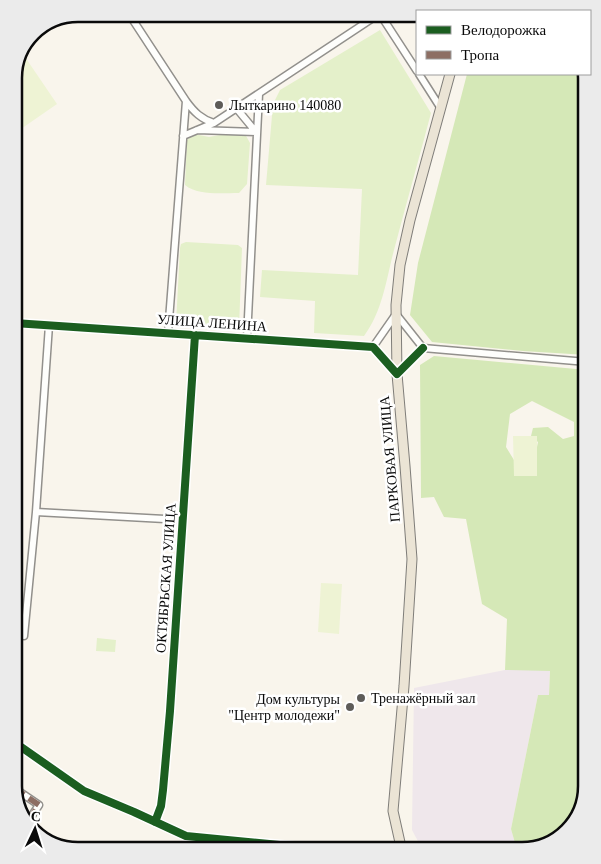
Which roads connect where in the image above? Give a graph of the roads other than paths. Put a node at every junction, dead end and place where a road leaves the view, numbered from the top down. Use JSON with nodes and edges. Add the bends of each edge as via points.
{"nodes":[{"id":1,"x":134,"y":22,"type":"edge"},
{"id":2,"x":367,"y":23,"type":"edge"},
{"id":3,"x":386,"y":23,"type":"edge"},
{"id":4,"x":414,"y":64,"type":"edge"},
{"id":5,"x":420,"y":75,"type":"edge"},
{"id":6,"x":450,"y":75,"type":"edge"},
{"id":7,"x":259,"y":94,"type":"junction"},
{"id":8,"x":186,"y":101,"type":"junction"},
{"id":9,"x":440,"y":107,"type":"junction"},
{"id":10,"x":237,"y":109,"type":"junction"},
{"id":11,"x":217,"y":122,"type":"junction"},
{"id":12,"x":197,"y":130,"type":"junction"},
{"id":13,"x":256,"y":132,"type":"junction"},
{"id":14,"x":183,"y":136,"type":"junction"},
{"id":15,"x":396,"y":314,"type":"junction"},
{"id":16,"x":23,"y":324,"type":"edge"},
{"id":17,"x":48,"y":325,"type":"junction"},
{"id":18,"x":168,"y":333,"type":"junction"},
{"id":19,"x":195,"y":335,"type":"junction"},
{"id":20,"x":247,"y":338,"type":"junction"},
{"id":21,"x":372,"y":347,"type":"junction"},
{"id":22,"x":423,"y":348,"type":"junction"},
{"id":23,"x":578,"y":361,"type":"edge"},
{"id":24,"x":396,"y":374,"type":"junction"},
{"id":25,"x":36,"y":512,"type":"junction"},
{"id":26,"x":183,"y":520,"type":"junction"},
{"id":27,"x":24,"y":636,"type":"dead end"},
{"id":28,"x":22,"y":748,"type":"edge"},
{"id":29,"x":23,"y":794,"type":"edge"},
{"id":30,"x":32,"y":816,"type":"edge"},
{"id":31,"x":155,"y":822,"type":"junction"},
{"id":32,"x":242,"y":841,"type":"edge"},
{"id":33,"x":397,"y":842,"type":"edge"}],
"edges":[{"from":1,"to":8,"type":"street"},
{"from":2,"to":7,"type":"street"},
{"from":3,"to":4,"type":"street"},
{"from":5,"to":9,"type":"street"},
{"from":6,"to":9,"type":"main road","name":"ПАРКОВАЯ УЛИЦА"},
{"from":7,"to":10,"type":"street"},
{"from":7,"to":13,"type":"street"},
{"from":8,"to":11,"type":"street","via":[[203,120]]},
{"from":8,"to":14,"type":"street"},
{"from":9,"to":15,"type":"main road","name":"ПАРКОВАЯ УЛИЦА","via":[[400,265]]},
{"from":10,"to":11,"type":"street"},
{"from":10,"to":13,"type":"street"},
{"from":11,"to":12,"type":"street"},
{"from":12,"to":13,"type":"street"},
{"from":12,"to":14,"type":"street"},
{"from":13,"to":20,"type":"street"},
{"from":14,"to":18,"type":"street"},
{"from":15,"to":21,"type":"street"},
{"from":15,"to":22,"type":"street"},
{"from":15,"to":24,"type":"main road","name":"ПАРКОВАЯ УЛИЦА"},
{"from":16,"to":17,"type":"street","name":"УЛИЦА ЛЕНИНА"},
{"from":17,"to":18,"type":"street","name":"УЛИЦА ЛЕНИНА"},
{"from":17,"to":25,"type":"street"},
{"from":18,"to":19,"type":"street","name":"УЛИЦА ЛЕНИНА"},
{"from":19,"to":20,"type":"street","name":"УЛИЦА ЛЕНИНА"},
{"from":19,"to":26,"type":"street","name":"ОКТЯБРЬСКАЯ УЛИЦА"},
{"from":20,"to":21,"type":"street","name":"УЛИЦА ЛЕНИНА"},
{"from":21,"to":24,"type":"street"},
{"from":22,"to":23,"type":"street"},
{"from":22,"to":24,"type":"street"},
{"from":24,"to":33,"type":"main road","name":"ПАРКОВАЯ УЛИЦА","via":[[412,559],[393,811]]},
{"from":25,"to":26,"type":"street"},
{"from":25,"to":27,"type":"street"},
{"from":26,"to":31,"type":"street","name":"ОКТЯБРЬСКАЯ УЛИЦА","via":[[163,790]]},
{"from":28,"to":31,"type":"street","via":[[84,791]]},
{"from":29,"to":30,"type":"street","via":[[39,805]]},
{"from":31,"to":32,"type":"street","via":[[186,836]]}]}
